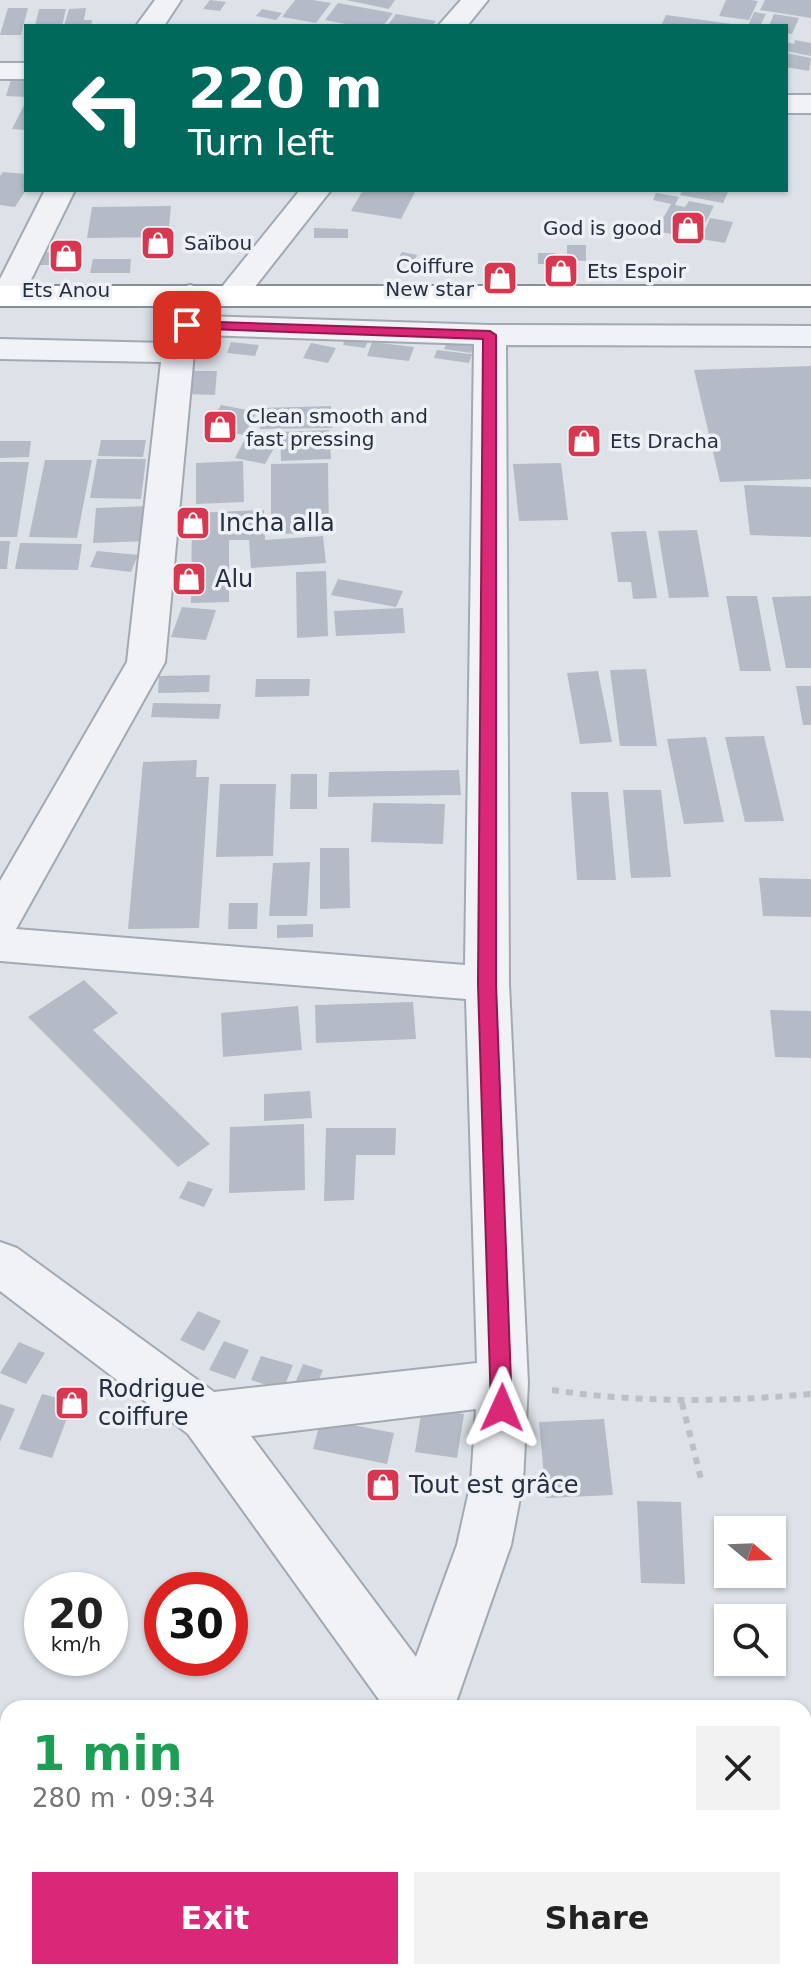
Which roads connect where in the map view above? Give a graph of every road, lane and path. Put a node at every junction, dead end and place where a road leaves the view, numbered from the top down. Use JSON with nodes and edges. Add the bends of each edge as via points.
{"nodes":[{"id":1,"x":168,"y":0,"type":"edge"},
{"id":2,"x":475,"y":0,"type":"edge"},
{"id":3,"x":151,"y":24,"type":"edge"},
{"id":4,"x":454,"y":24,"type":"edge"},
{"id":5,"x":0,"y":71,"type":"edge"},
{"id":6,"x":24,"y":71,"type":"edge"},
{"id":7,"x":788,"y":104,"type":"edge"},
{"id":8,"x":811,"y":104,"type":"edge"},
{"id":9,"x":59,"y":192,"type":"edge"},
{"id":10,"x":314,"y":192,"type":"edge"},
{"id":11,"x":232,"y":295,"type":"junction"},
{"id":12,"x":4,"y":296,"type":"edge"},
{"id":13,"x":811,"y":296,"type":"edge"},
{"id":14,"x":185,"y":324,"type":"junction"},
{"id":15,"x":490,"y":335,"type":"junction"},
{"id":16,"x":811,"y":336,"type":"edge"},
{"id":17,"x":0,"y":349,"type":"edge"},
{"id":18,"x":0,"y":919,"type":"edge"},
{"id":19,"x":0,"y":944,"type":"edge"},
{"id":20,"x":487,"y":984,"type":"junction"},
{"id":21,"x":0,"y":1263,"type":"edge"},
{"id":22,"x":503,"y":1383,"type":"junction"},
{"id":23,"x":811,"y":1394,"type":"edge"},
{"id":24,"x":682,"y":1403,"type":"junction"},
{"id":25,"x":206,"y":1417,"type":"junction"},
{"id":26,"x":702,"y":1483,"type":"dead end"},
{"id":27,"x":413,"y":1700,"type":"edge"},
{"id":28,"x":429,"y":1700,"type":"edge"}],
"edges":[{"from":1,"to":3,"type":"street"},
{"from":2,"to":4,"type":"street"},
{"from":5,"to":6,"type":"street"},
{"from":7,"to":8,"type":"street"},
{"from":9,"to":12,"type":"street"},
{"from":10,"to":11,"type":"street"},
{"from":11,"to":13,"type":"highway"},
{"from":11,"to":14,"type":"highway"},
{"from":12,"to":14,"type":"highway"},
{"from":14,"to":15,"type":"street"},
{"from":14,"to":17,"type":"street"},
{"from":14,"to":18,"type":"street","via":[[146,662]]},
{"from":15,"to":16,"type":"street"},
{"from":15,"to":20,"type":"street"},
{"from":19,"to":20,"type":"street"},
{"from":20,"to":22,"type":"street"},
{"from":21,"to":25,"type":"street"},
{"from":22,"to":24,"type":"path","via":[[614,1400]]},
{"from":22,"to":25,"type":"street"},
{"from":22,"to":28,"type":"street","via":[[497,1482],[484,1545]]},
{"from":23,"to":24,"type":"path"},
{"from":24,"to":26,"type":"path"},
{"from":25,"to":27,"type":"street"}]}
